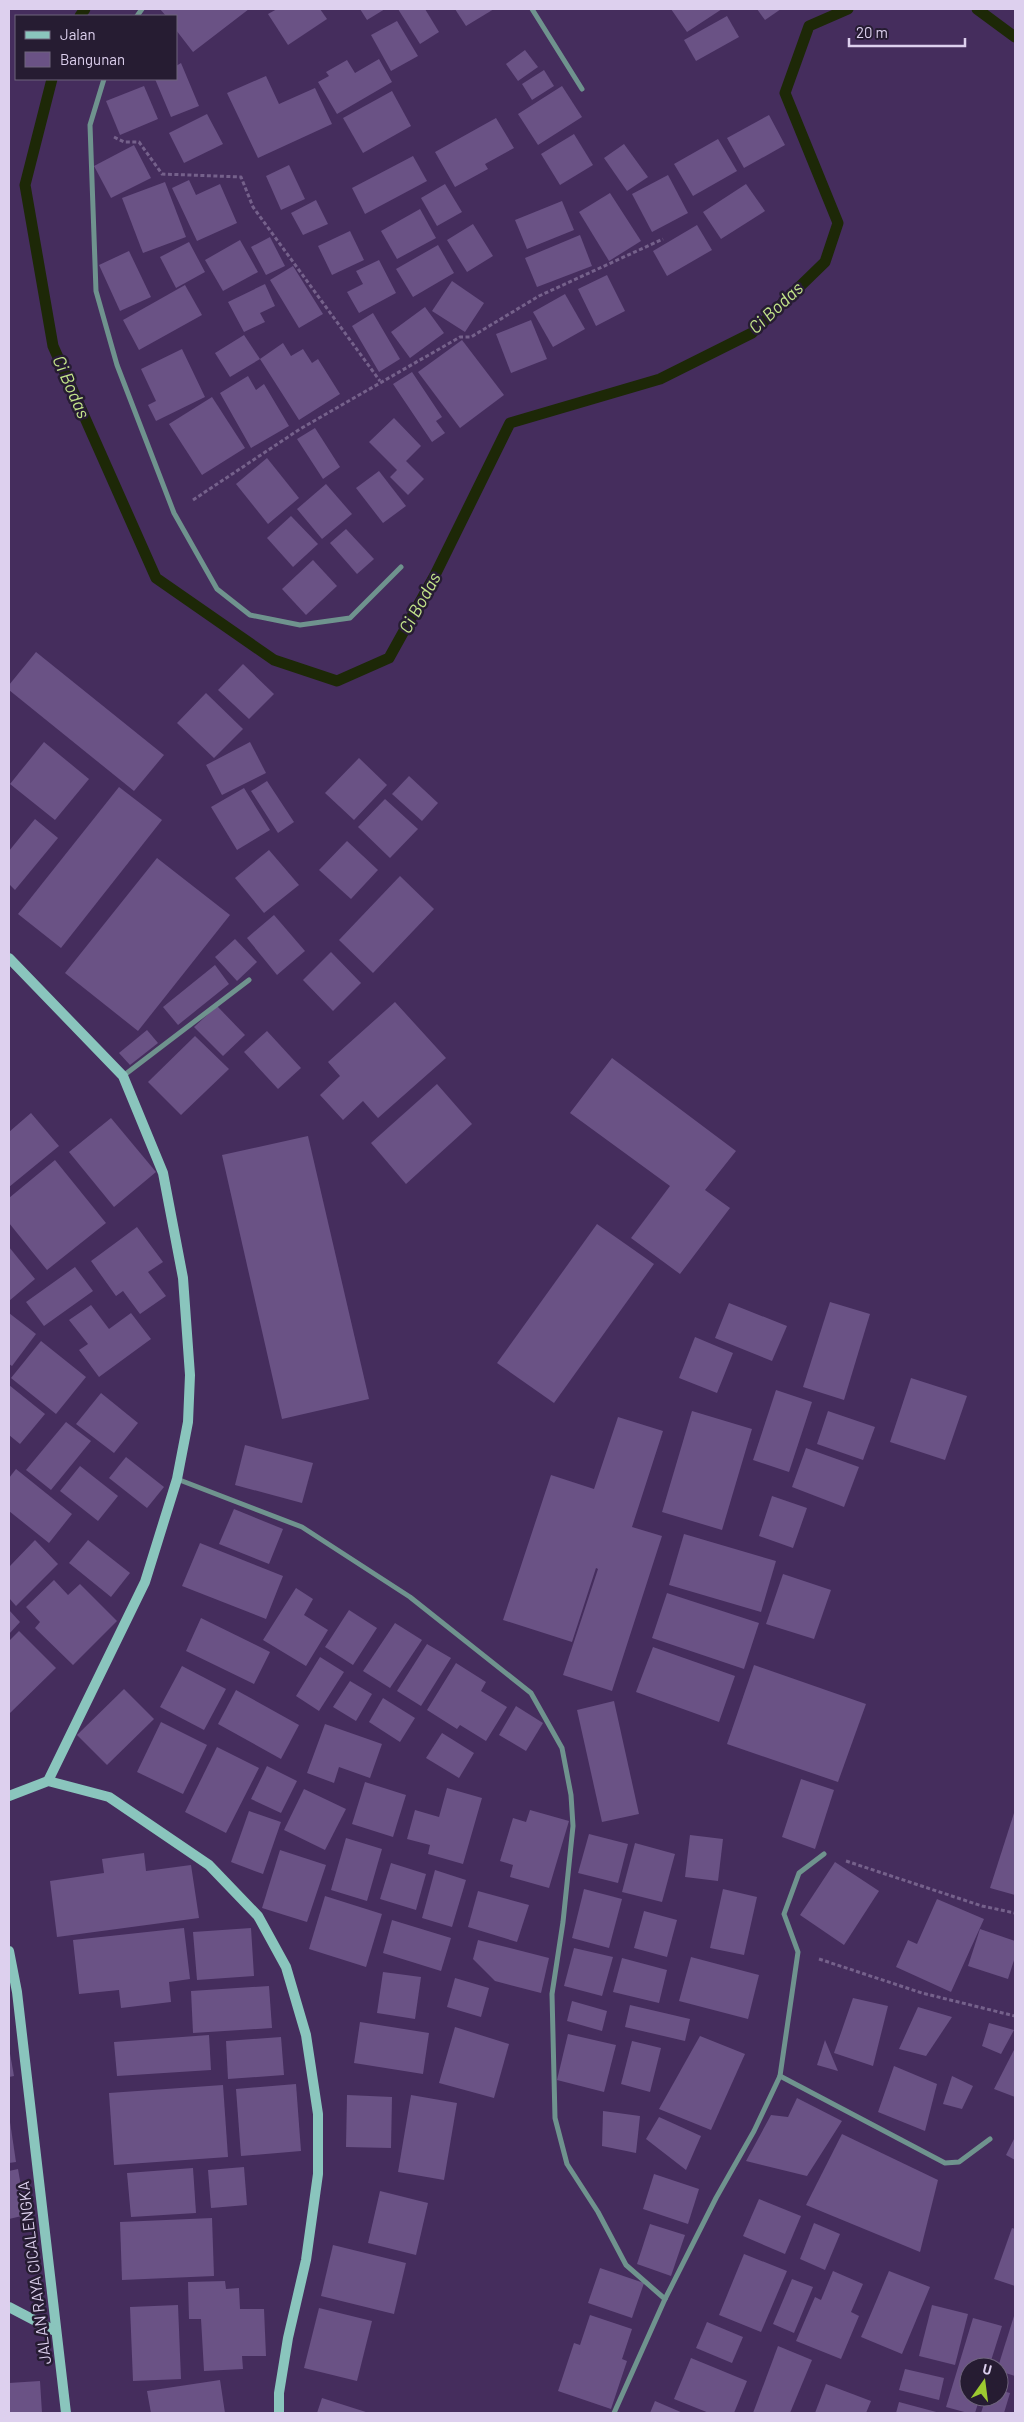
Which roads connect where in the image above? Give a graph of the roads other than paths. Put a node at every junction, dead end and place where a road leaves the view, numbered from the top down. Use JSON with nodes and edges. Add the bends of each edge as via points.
{"nodes":[{"id":1,"x":532,"y":9,"type":"edge"},
{"id":2,"x":104,"y":80,"type":"edge"},
{"id":3,"x":582,"y":89,"type":"dead end"},
{"id":4,"x":400,"y":567,"type":"dead end"},
{"id":5,"x":9,"y":958,"type":"edge"},
{"id":6,"x":249,"y":980,"type":"dead end"},
{"id":7,"x":122,"y":1076,"type":"junction"},
{"id":8,"x":177,"y":1479,"type":"junction"},
{"id":9,"x":48,"y":1781,"type":"junction"},
{"id":10,"x":9,"y":1796,"type":"edge"},
{"id":11,"x":824,"y":1854,"type":"road end"},
{"id":12,"x":9,"y":1951,"type":"edge"},
{"id":13,"x":780,"y":2076,"type":"junction"},
{"id":14,"x":990,"y":2139,"type":"dead end"},
{"id":15,"x":665,"y":2299,"type":"junction"},
{"id":16,"x":9,"y":2307,"type":"edge"},
{"id":17,"x":55,"y":2331,"type":"junction"},
{"id":18,"x":66,"y":2413,"type":"edge"},
{"id":19,"x":279,"y":2413,"type":"edge"},
{"id":20,"x":614,"y":2413,"type":"edge"}],
"edges":[{"from":1,"to":3,"type":"street"},
{"from":2,"to":4,"type":"street","via":[[90,125],[96,290],[117,365],[174,513],[217,589],[250,615],[300,625],[350,618]]},
{"from":5,"to":7,"type":"street"},
{"from":6,"to":7,"type":"street"},
{"from":7,"to":8,"type":"street","via":[[163,1173],[183,1278],[190,1384],[188,1422]]},
{"from":8,"to":9,"type":"street","via":[[145,1582]]},
{"from":8,"to":15,"type":"street","via":[[302,1527],[410,1597],[531,1693],[562,1748],[573,1826],[552,1994],[555,2118],[567,2164],[598,2212],[626,2265]]},
{"from":9,"to":10,"type":"street"},
{"from":9,"to":19,"type":"street","via":[[109,1797],[209,1865],[258,1916],[286,1967],[307,2045],[318,2114],[318,2174],[306,2260],[279,2393]]},
{"from":11,"to":13,"type":"street","via":[[799,1874],[784,1914],[798,1952]]},
{"from":12,"to":17,"type":"street","name":"JALAN RAYA CICALENGKA","via":[[17,1992]]},
{"from":13,"to":14,"type":"street","via":[[945,2163],[959,2162]]},
{"from":13,"to":15,"type":"street"},
{"from":15,"to":20,"type":"street"},
{"from":16,"to":17,"type":"street"},
{"from":17,"to":18,"type":"street","name":"JALAN RAYA CICALENGKA"}]}
